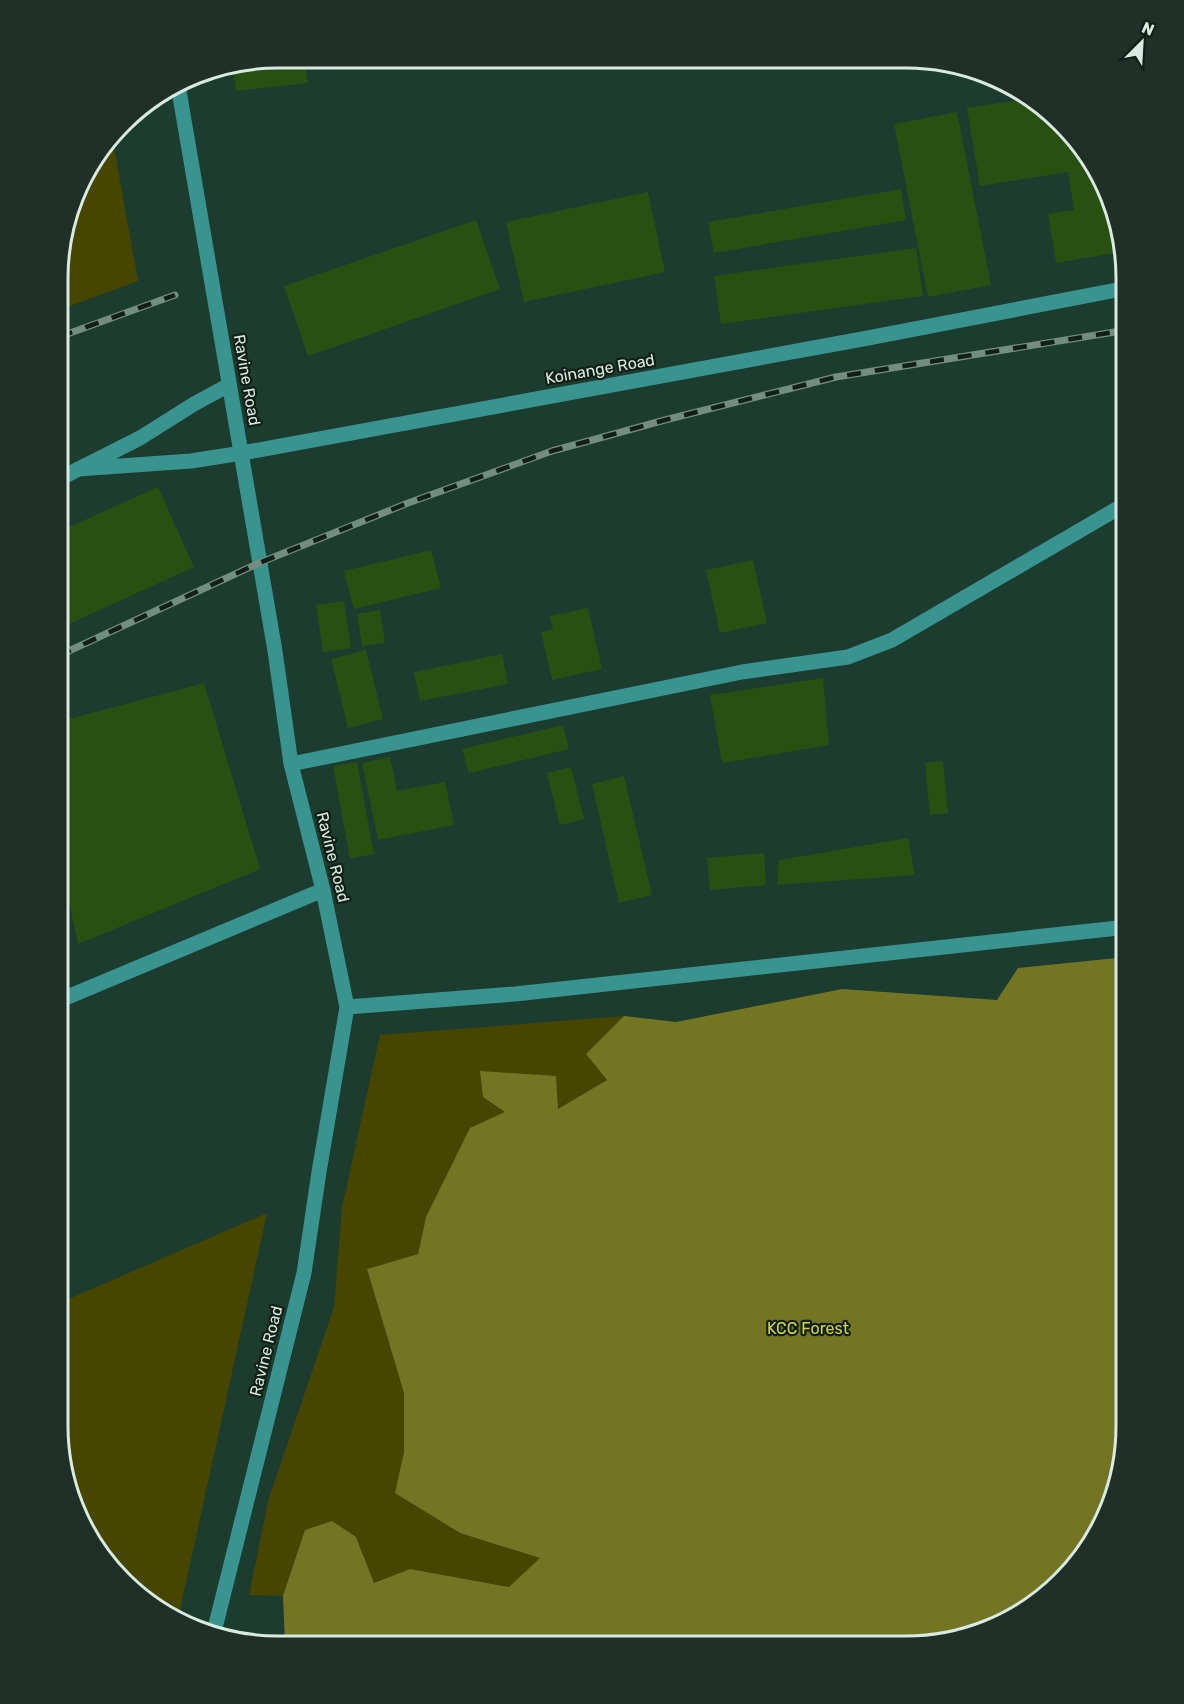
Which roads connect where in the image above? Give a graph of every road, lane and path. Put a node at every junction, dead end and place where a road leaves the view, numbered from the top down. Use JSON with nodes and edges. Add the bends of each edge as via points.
{"nodes":[{"id":1,"x":179,"y":92,"type":"edge"},
{"id":2,"x":1116,"y":290,"type":"edge"},
{"id":3,"x":229,"y":385,"type":"junction"},
{"id":4,"x":242,"y":453,"type":"junction"},
{"id":5,"x":78,"y":469,"type":"junction"},
{"id":6,"x":68,"y":474,"type":"edge"},
{"id":7,"x":1116,"y":509,"type":"edge"},
{"id":8,"x":291,"y":764,"type":"junction"},
{"id":9,"x":323,"y":890,"type":"junction"},
{"id":10,"x":1116,"y":928,"type":"edge"},
{"id":11,"x":68,"y":997,"type":"edge"},
{"id":12,"x":347,"y":1007,"type":"junction"},
{"id":13,"x":215,"y":1627,"type":"edge"}],
"edges":[{"from":1,"to":3,"type":"street","name":"Ravine Road"},
{"from":2,"to":4,"type":"street","name":"Koinange Road"},
{"from":3,"to":4,"type":"street","name":"Ravine Road"},
{"from":3,"to":5,"type":"street","name":"Koinange Road","via":[[140,438]]},
{"from":4,"to":5,"type":"street","name":"Koinange Road","via":[[191,461]]},
{"from":4,"to":8,"type":"street","name":"Ravine Road"},
{"from":5,"to":6,"type":"street","name":"Koinange Road"},
{"from":7,"to":8,"type":"street","via":[[892,640],[848,657],[742,672]]},
{"from":8,"to":9,"type":"street","name":"Ravine Road"},
{"from":9,"to":11,"type":"street"},
{"from":9,"to":12,"type":"street","name":"Ravine Road"},
{"from":10,"to":12,"type":"street","via":[[515,994]]},
{"from":12,"to":13,"type":"street","name":"Ravine Road","via":[[304,1273]]}]}
